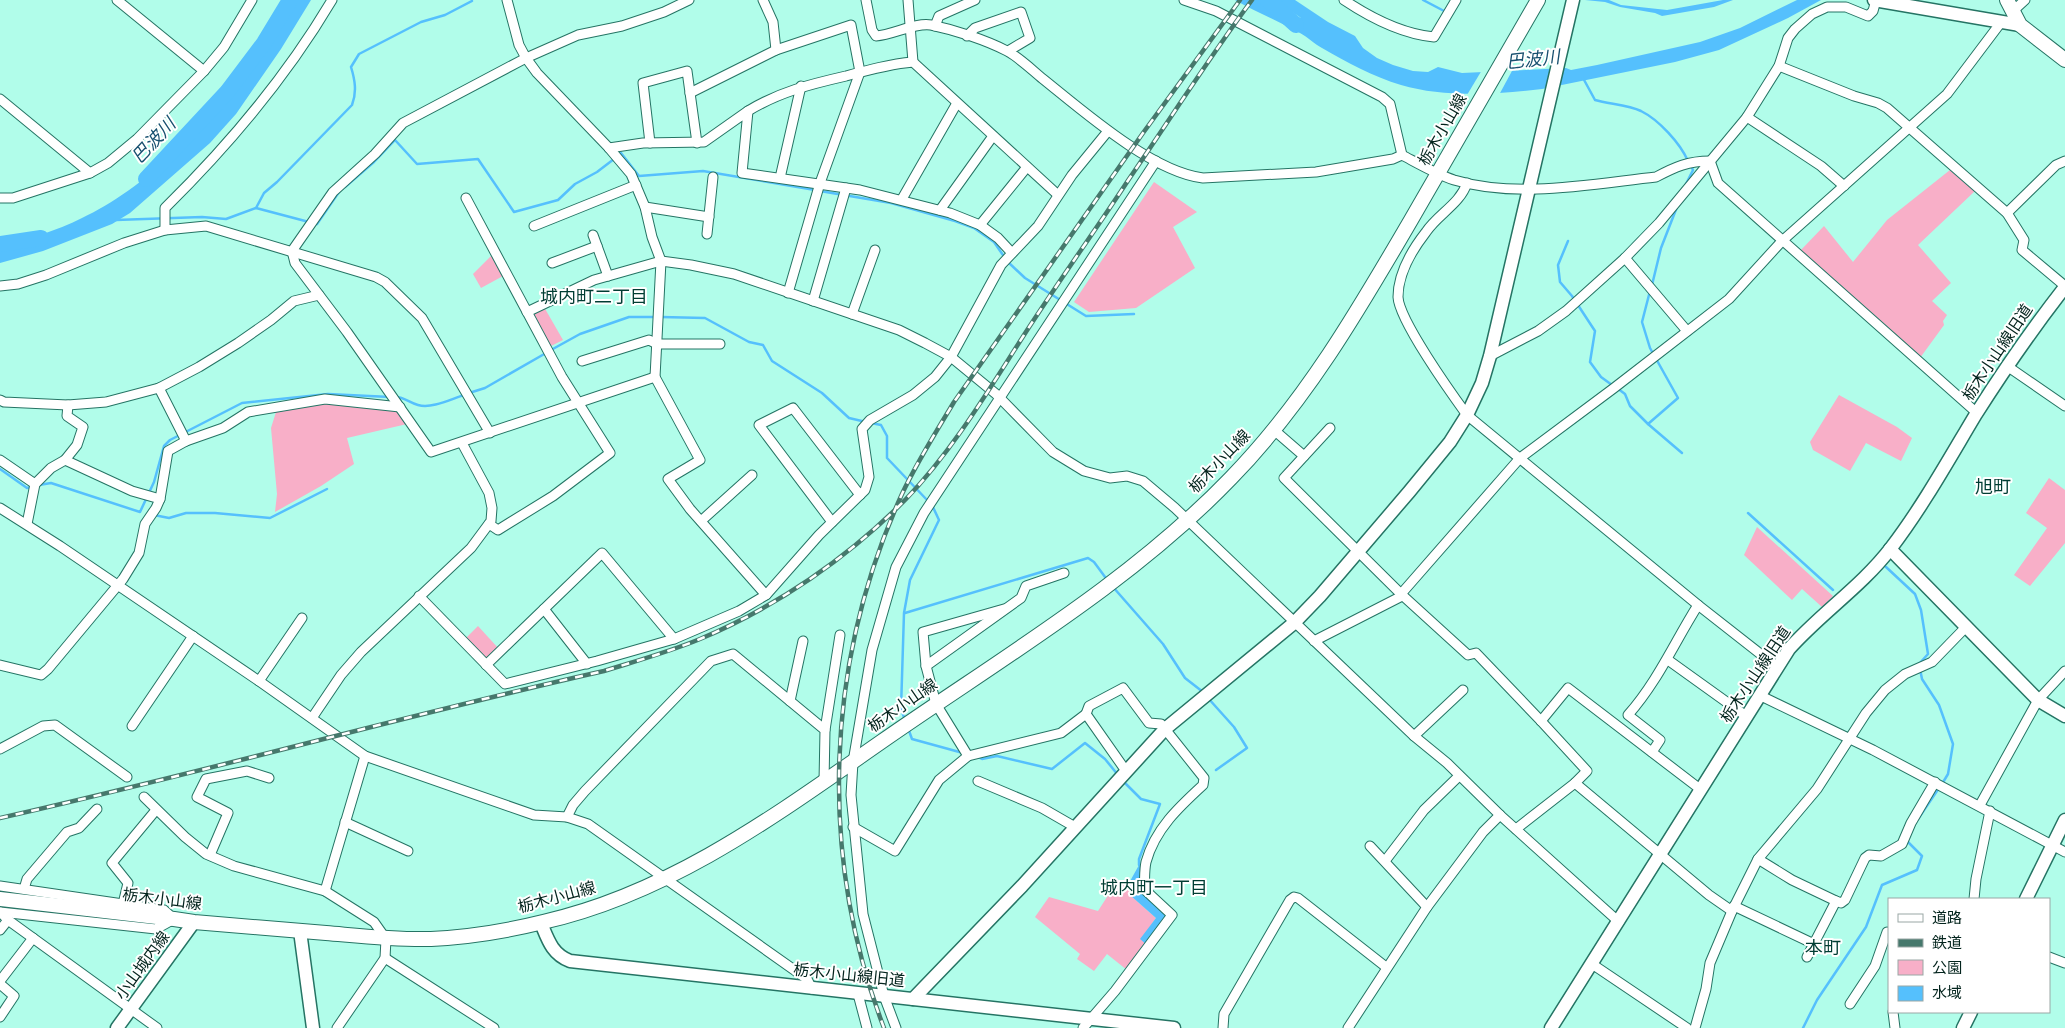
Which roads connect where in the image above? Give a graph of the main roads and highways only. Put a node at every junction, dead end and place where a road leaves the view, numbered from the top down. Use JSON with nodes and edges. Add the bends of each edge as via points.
{"nodes":[{"id":1,"x":1538,"y":0,"type":"edge"},
{"id":2,"x":2010,"y":5,"type":"edge"},
{"id":3,"x":2065,"y":60,"type":"edge"},
{"id":4,"x":0,"y":900,"type":"edge"}],
"edges":[{"from":1,"to":4,"type":"main road","name":"栃木小山線","via":[[1319,372],[1231,479],[1124,574],[723,848],[667,879],[598,907],[541,923],[460,937],[386,939]]},
{"from":2,"to":3,"type":"main road","via":[[2020,25]]}]}
